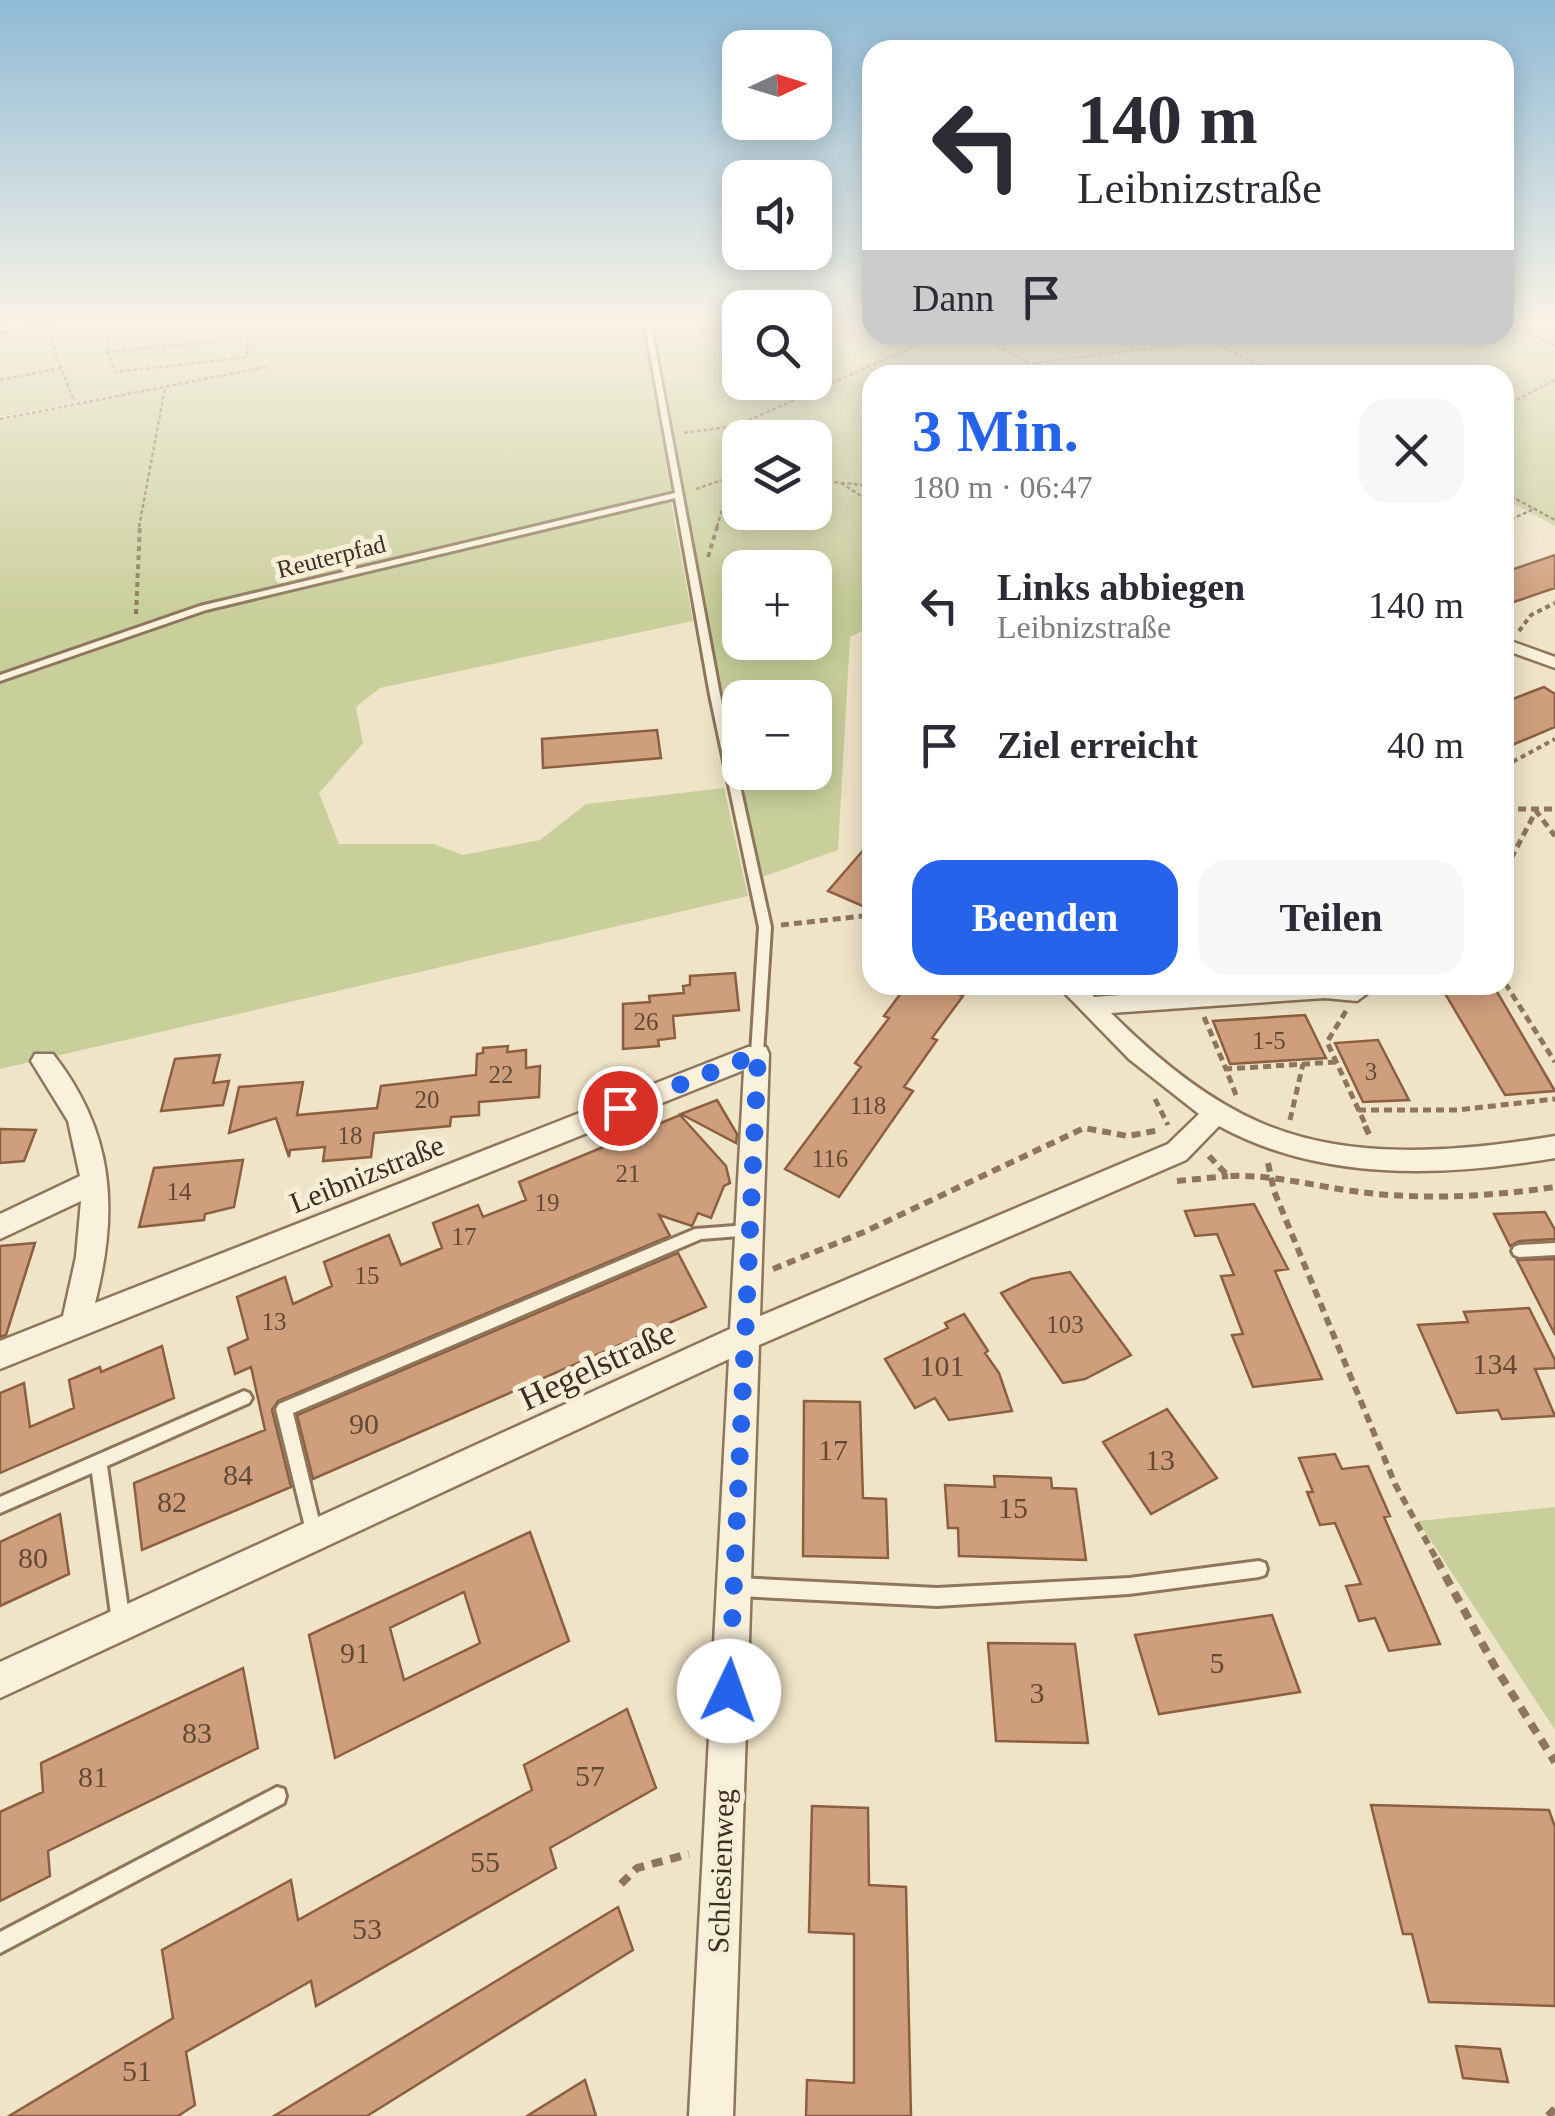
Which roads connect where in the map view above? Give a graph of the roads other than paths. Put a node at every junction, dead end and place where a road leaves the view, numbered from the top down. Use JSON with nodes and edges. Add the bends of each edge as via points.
{"nodes":[{"id":1,"x":664,"y":419,"type":"edge"},
{"id":2,"x":678,"y":495,"type":"junction"},
{"id":3,"x":1514,"y":641,"type":"edge"},
{"id":4,"x":1555,"y":663,"type":"edge"},
{"id":5,"x":0,"y":678,"type":"edge"},
{"id":6,"x":1078,"y":995,"type":"edge"},
{"id":7,"x":1146,"y":995,"type":"edge"},
{"id":8,"x":1179,"y":995,"type":"edge"},
{"id":9,"x":1231,"y":995,"type":"edge"},
{"id":10,"x":1088,"y":1006,"type":"junction"},
{"id":11,"x":758,"y":1054,"type":"junction"},
{"id":12,"x":44,"y":1061,"type":"dead end"},
{"id":13,"x":1218,"y":1111,"type":"junction"},
{"id":14,"x":1555,"y":1147,"type":"edge"},
{"id":15,"x":95,"y":1181,"type":"junction"},
{"id":16,"x":0,"y":1227,"type":"edge"},
{"id":17,"x":748,"y":1232,"type":"junction"},
{"id":18,"x":1555,"y":1249,"type":"edge"},
{"id":19,"x":1519,"y":1252,"type":"dead end"},
{"id":20,"x":75,"y":1326,"type":"junction"},
{"id":21,"x":745,"y":1337,"type":"junction"},
{"id":22,"x":0,"y":1355,"type":"edge"},
{"id":23,"x":244,"y":1398,"type":"dead end"},
{"id":24,"x":98,"y":1462,"type":"junction"},
{"id":25,"x":0,"y":1505,"type":"edge"},
{"id":26,"x":314,"y":1534,"type":"junction"},
{"id":27,"x":1259,"y":1569,"type":"dead end"},
{"id":28,"x":734,"y":1587,"type":"junction"},
{"id":29,"x":121,"y":1622,"type":"junction"},
{"id":30,"x":0,"y":1680,"type":"edge"},
{"id":31,"x":278,"y":1796,"type":"dead end"},
{"id":32,"x":0,"y":1942,"type":"edge"},
{"id":33,"x":712,"y":2116,"type":"edge"}],
"edges":[{"from":1,"to":2,"type":"lane","name":"Schlesienweg"},
{"from":2,"to":5,"type":"lane","name":"Reuterpfad","via":[[203,608]]},
{"from":2,"to":11,"type":"lane","name":"Schlesienweg","via":[[766,927]]},
{"from":3,"to":4,"type":"street"},
{"from":6,"to":10,"type":"street"},
{"from":7,"to":10,"type":"street"},
{"from":8,"to":9,"type":"street"},
{"from":10,"to":13,"type":"street"},
{"from":11,"to":17,"type":"street","name":"Schlesienweg"},
{"from":11,"to":20,"type":"street","name":"Leibnizstraße"},
{"from":12,"to":15,"type":"street","via":[[85,1126]]},
{"from":13,"to":14,"type":"street","via":[[1269,1137],[1380,1156],[1463,1158]]},
{"from":13,"to":21,"type":"street","name":"Hegelstraße","via":[[1176,1152]]},
{"from":15,"to":16,"type":"street"},
{"from":15,"to":20,"type":"street","via":[[93,1248]]},
{"from":17,"to":21,"type":"street","name":"Schlesienweg"},
{"from":17,"to":26,"type":"lane","via":[[700,1233],[284,1409]]},
{"from":18,"to":19,"type":"lane"},
{"from":20,"to":22,"type":"street","name":"Leibnizstraße"},
{"from":21,"to":26,"type":"street","name":"Hegelstraße"},
{"from":21,"to":28,"type":"street","name":"Schlesienweg"},
{"from":23,"to":24,"type":"lane"},
{"from":24,"to":25,"type":"lane"},
{"from":24,"to":29,"type":"lane"},
{"from":26,"to":29,"type":"street","name":"Hegelstraße"},
{"from":27,"to":28,"type":"lane","via":[[1129,1586],[937,1596]]},
{"from":28,"to":33,"type":"street","name":"Schlesienweg"},
{"from":29,"to":30,"type":"street","name":"Hegelstraße"},
{"from":31,"to":32,"type":"lane"}]}
